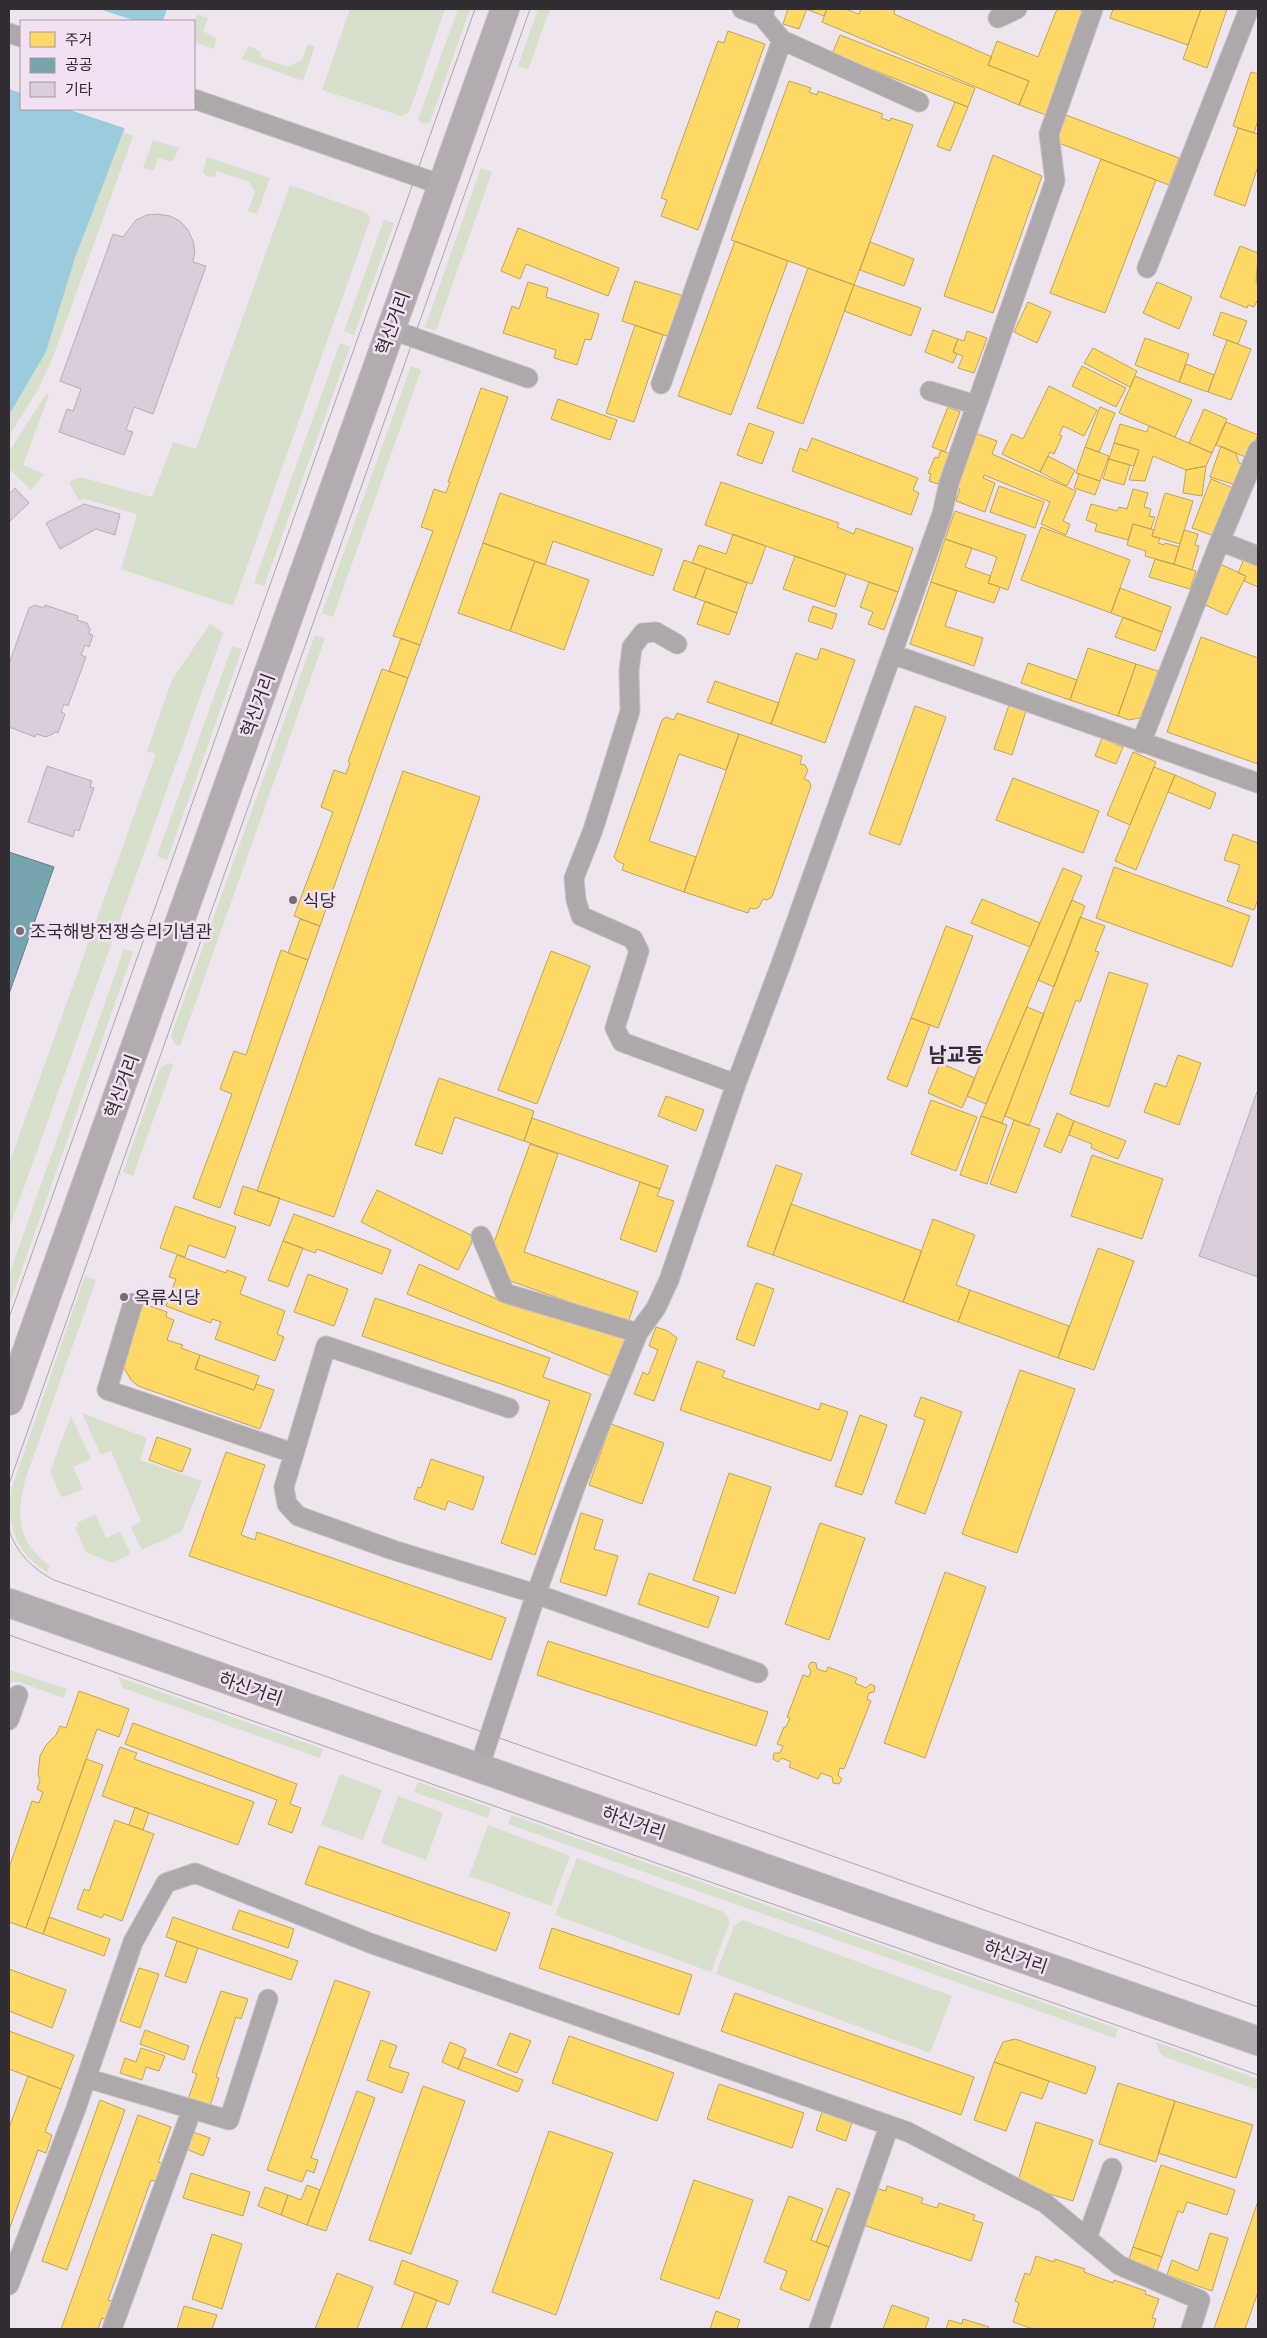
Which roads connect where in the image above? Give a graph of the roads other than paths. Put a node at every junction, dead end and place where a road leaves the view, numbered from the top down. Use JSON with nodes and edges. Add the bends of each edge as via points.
{"nodes":[{"id":1,"x":505,"y":9,"type":"edge"},
{"id":2,"x":742,"y":9,"type":"edge"},
{"id":3,"x":1017,"y":9,"type":"edge"},
{"id":4,"x":1093,"y":9,"type":"edge"},
{"id":5,"x":1249,"y":9,"type":"edge"},
{"id":6,"x":763,"y":13,"type":"edge"},
{"id":7,"x":998,"y":18,"type":"dead end"},
{"id":8,"x":782,"y":40,"type":"junction"},
{"id":9,"x":195,"y":99,"type":"edge"},
{"id":10,"x":919,"y":102,"type":"dead end"},
{"id":11,"x":442,"y":186,"type":"junction"},
{"id":12,"x":1148,"y":268,"type":"dead end"},
{"id":13,"x":390,"y":329,"type":"junction"},
{"id":14,"x":528,"y":378,"type":"dead end"},
{"id":15,"x":661,"y":384,"type":"dead end"},
{"id":16,"x":930,"y":391,"type":"dead end"},
{"id":17,"x":976,"y":405,"type":"junction"},
{"id":18,"x":1258,"y":450,"type":"edge"},
{"id":19,"x":1220,"y":541,"type":"junction"},
{"id":20,"x":1258,"y":556,"type":"edge"},
{"id":21,"x":677,"y":644,"type":"dead end"},
{"id":22,"x":892,"y":654,"type":"junction"},
{"id":23,"x":1141,"y":743,"type":"junction"},
{"id":24,"x":1258,"y":783,"type":"edge"},
{"id":25,"x":736,"y":1084,"type":"junction"},
{"id":26,"x":481,"y":1236,"type":"dead end"},
{"id":27,"x":133,"y":1303,"type":"dead end"},
{"id":28,"x":638,"y":1334,"type":"junction"},
{"id":29,"x":9,"y":1401,"type":"edge"},
{"id":30,"x":509,"y":1408,"type":"dead end"},
{"id":31,"x":293,"y":1453,"type":"junction"},
{"id":32,"x":536,"y":1594,"type":"junction"},
{"id":33,"x":9,"y":1603,"type":"edge"},
{"id":34,"x":758,"y":1673,"type":"dead end"},
{"id":35,"x":18,"y":1695,"type":"dead end"},
{"id":36,"x":9,"y":1720,"type":"edge"},
{"id":37,"x":479,"y":1768,"type":"junction"},
{"id":38,"x":268,"y":1999,"type":"dead end"},
{"id":39,"x":1258,"y":2041,"type":"edge"},
{"id":40,"x":86,"y":2078,"type":"junction"},
{"id":41,"x":192,"y":2109,"type":"junction"},
{"id":42,"x":889,"y":2126,"type":"junction"},
{"id":43,"x":1112,"y":2168,"type":"dead end"},
{"id":44,"x":1088,"y":2238,"type":"junction"},
{"id":45,"x":9,"y":2284,"type":"edge"},
{"id":46,"x":112,"y":2329,"type":"edge"},
{"id":47,"x":819,"y":2329,"type":"edge"},
{"id":48,"x":1191,"y":2329,"type":"edge"}],
"edges":[{"from":1,"to":11,"type":"main road","name":"혁신거리"},
{"from":2,"to":6,"type":"street"},
{"from":3,"to":7,"type":"street"},
{"from":4,"to":17,"type":"street","via":[[1049,134],[1055,181]]},
{"from":5,"to":12,"type":"street"},
{"from":6,"to":8,"type":"street"},
{"from":8,"to":10,"type":"street"},
{"from":8,"to":15,"type":"street"},
{"from":9,"to":11,"type":"street"},
{"from":11,"to":13,"type":"main road","name":"혁신거리"},
{"from":13,"to":14,"type":"street"},
{"from":13,"to":29,"type":"main road","name":"혁신거리"},
{"from":16,"to":17,"type":"street"},
{"from":17,"to":22,"type":"street","via":[[949,483],[942,514]]},
{"from":18,"to":19,"type":"street"},
{"from":19,"to":20,"type":"street"},
{"from":19,"to":23,"type":"street"},
{"from":21,"to":25,"type":"street","via":[[656,632],[643,633],[632,647],[630,711],[593,830],[574,878],[576,900],[581,916],[633,939],[639,951],[615,1028],[622,1042]]},
{"from":22,"to":23,"type":"street"},
{"from":22,"to":25,"type":"street"},
{"from":23,"to":24,"type":"street"},
{"from":25,"to":28,"type":"street","via":[[669,1280],[656,1308]]},
{"from":26,"to":28,"type":"street","via":[[506,1293]]},
{"from":27,"to":31,"type":"street","via":[[107,1390]]},
{"from":28,"to":32,"type":"street","via":[[577,1482]]},
{"from":30,"to":31,"type":"street","via":[[326,1346]]},
{"from":31,"to":32,"type":"street","via":[[284,1487],[287,1504],[298,1516],[393,1550]]},
{"from":32,"to":34,"type":"street"},
{"from":32,"to":37,"type":"street"},
{"from":33,"to":37,"type":"main road","name":"하신거리"},
{"from":35,"to":36,"type":"street"},
{"from":37,"to":39,"type":"main road","name":"하신거리"},
{"from":38,"to":41,"type":"street","via":[[229,2120]]},
{"from":40,"to":41,"type":"street"},
{"from":40,"to":42,"type":"street","via":[[133,1942],[166,1883],[195,1873],[370,1943]]},
{"from":40,"to":45,"type":"street"},
{"from":41,"to":46,"type":"street"},
{"from":42,"to":44,"type":"street","via":[[908,2132],[1045,2203]]},
{"from":42,"to":47,"type":"street"},
{"from":43,"to":44,"type":"street"},
{"from":44,"to":48,"type":"street","via":[[1119,2265],[1200,2300]]}]}
